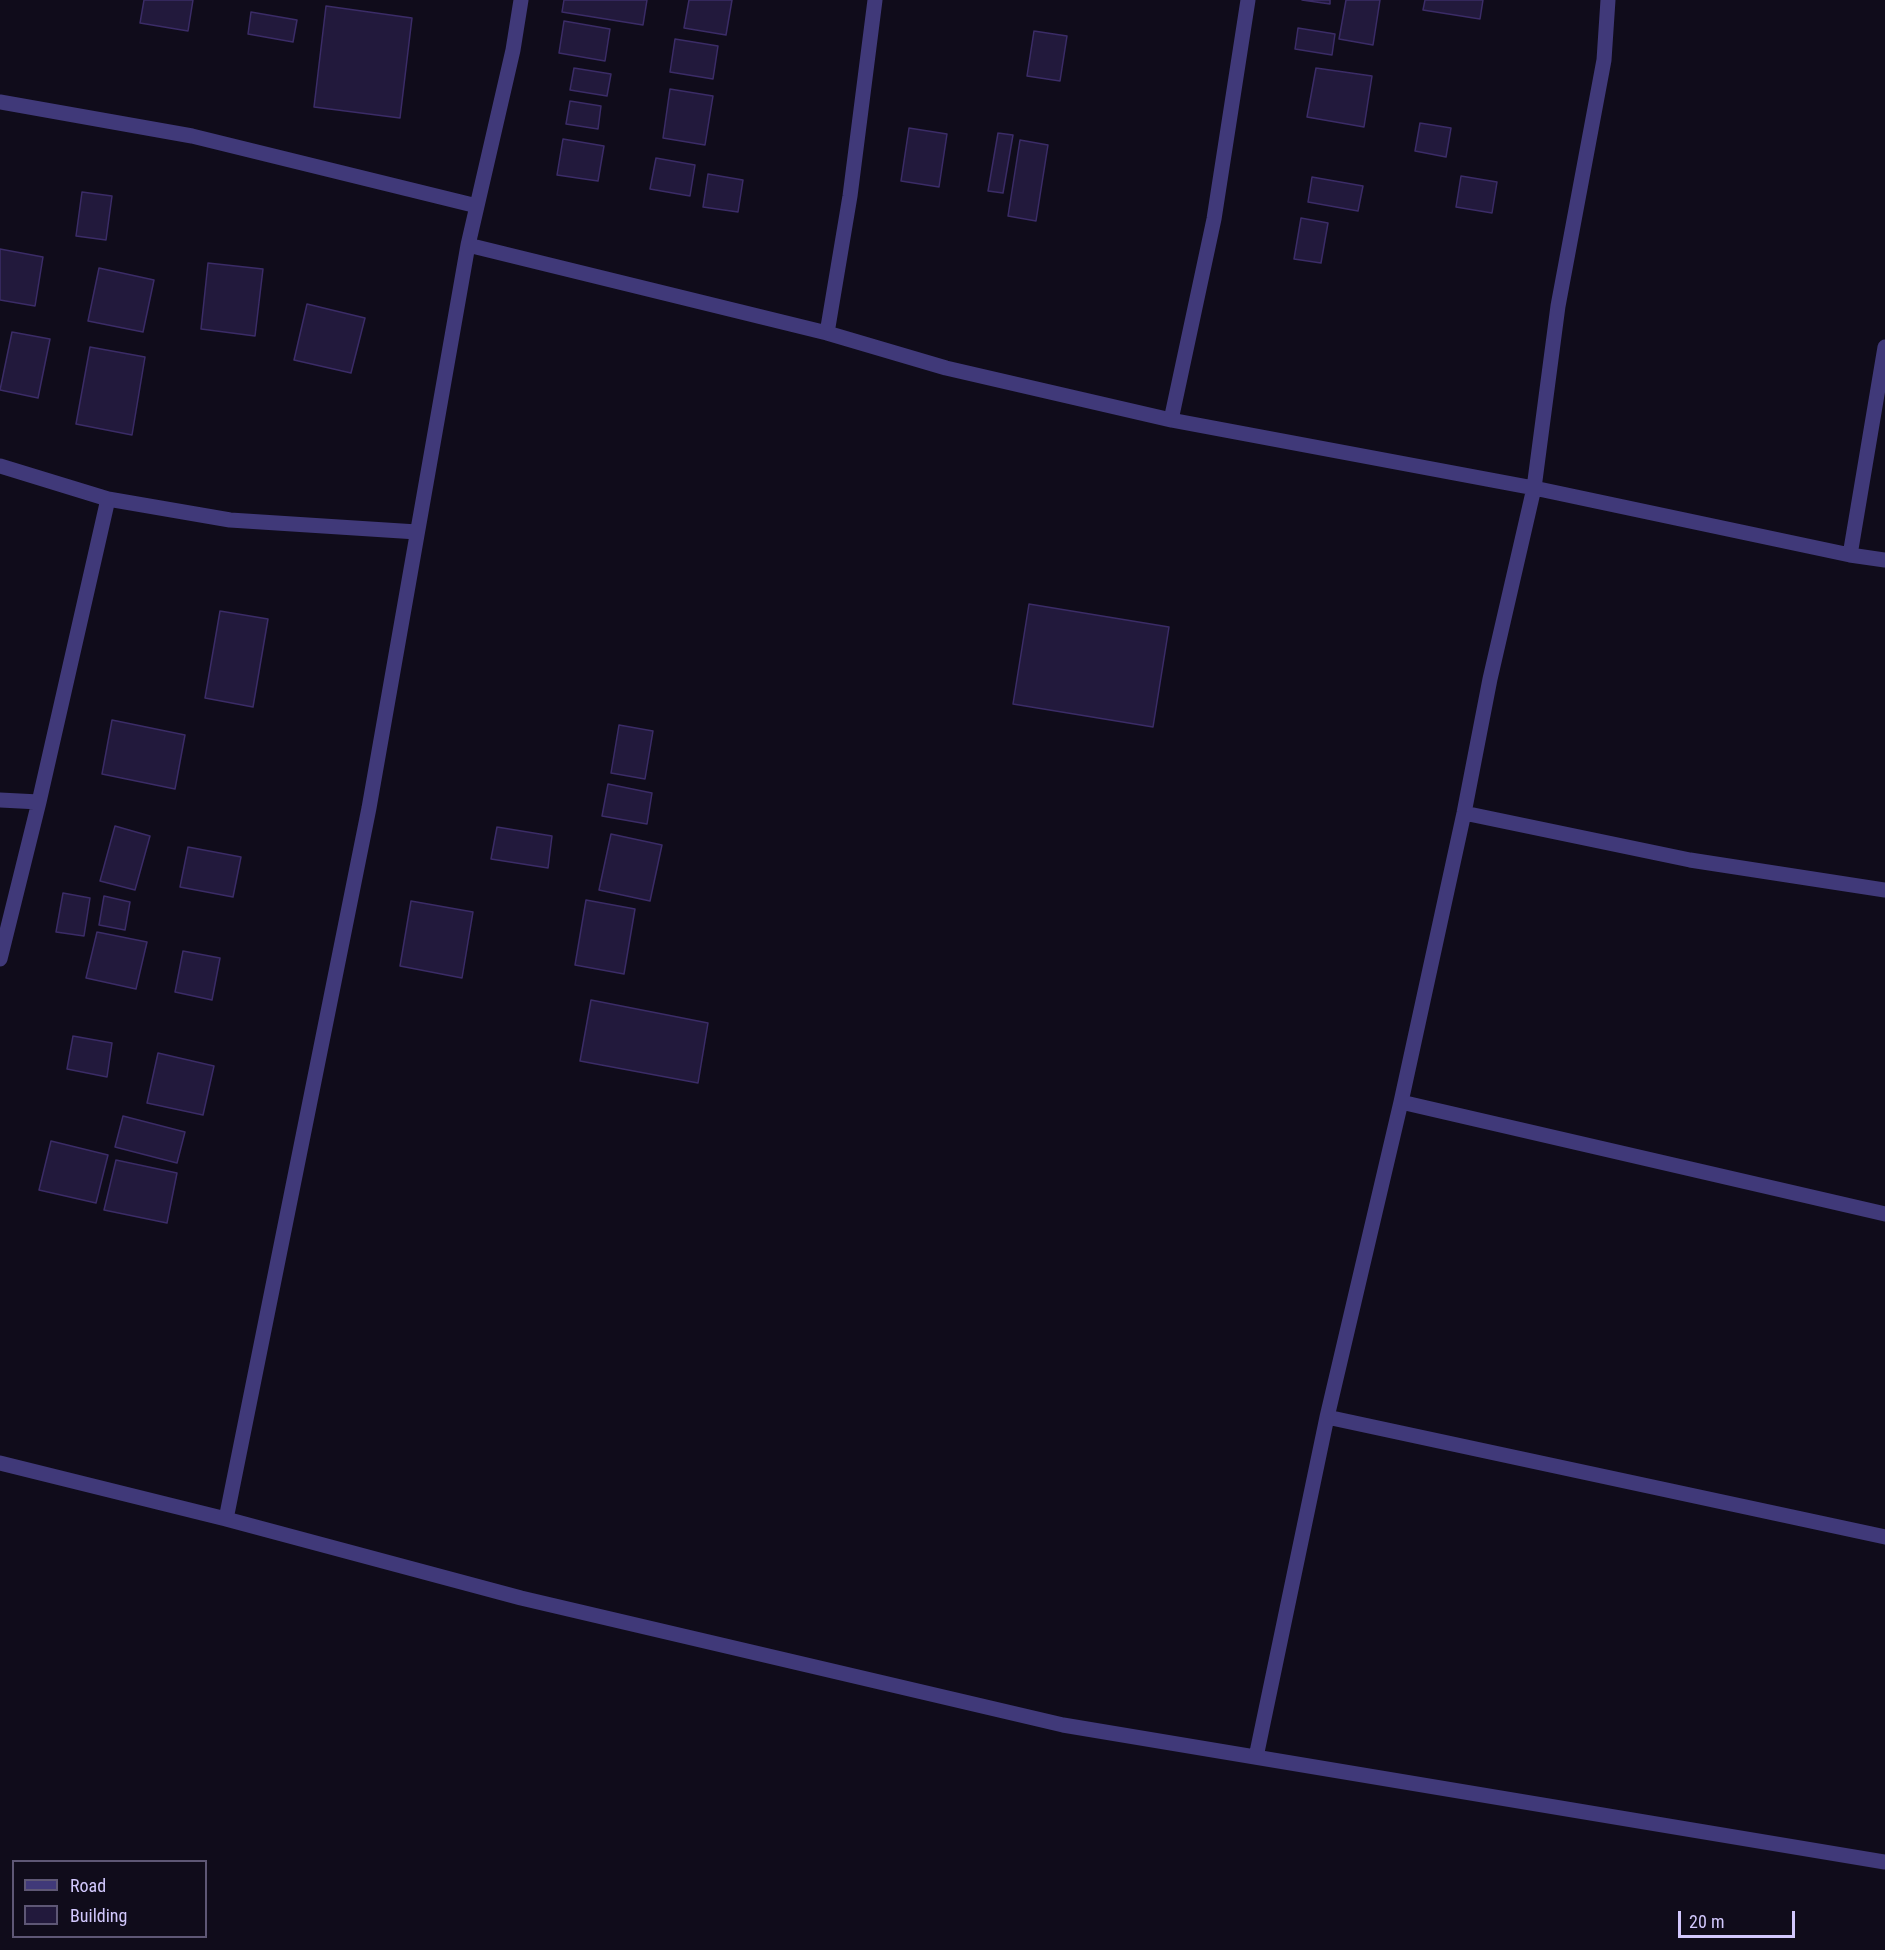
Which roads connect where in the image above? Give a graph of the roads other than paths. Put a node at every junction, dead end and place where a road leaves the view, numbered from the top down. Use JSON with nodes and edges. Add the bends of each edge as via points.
{"nodes":[{"id":1,"x":521,"y":0,"type":"edge"},
{"id":2,"x":875,"y":0,"type":"edge"},
{"id":3,"x":1248,"y":0,"type":"edge"},
{"id":4,"x":1608,"y":0,"type":"edge"},
{"id":5,"x":0,"y":102,"type":"edge"},
{"id":6,"x":477,"y":206,"type":"junction"},
{"id":7,"x":468,"y":245,"type":"junction"},
{"id":8,"x":827,"y":333,"type":"junction"},
{"id":9,"x":1885,"y":347,"type":"edge"},
{"id":10,"x":1171,"y":420,"type":"junction"},
{"id":11,"x":0,"y":466,"type":"edge"},
{"id":12,"x":1534,"y":488,"type":"junction"},
{"id":13,"x":108,"y":499,"type":"junction"},
{"id":14,"x":417,"y":532,"type":"junction"},
{"id":15,"x":1850,"y":555,"type":"junction"},
{"id":16,"x":1885,"y":560,"type":"edge"},
{"id":17,"x":0,"y":800,"type":"edge"},
{"id":18,"x":39,"y":802,"type":"junction"},
{"id":19,"x":1464,"y":813,"type":"junction"},
{"id":20,"x":1885,"y":890,"type":"edge"},
{"id":21,"x":0,"y":959,"type":"edge"},
{"id":22,"x":1401,"y":1102,"type":"junction"},
{"id":23,"x":1885,"y":1214,"type":"edge"},
{"id":24,"x":1327,"y":1417,"type":"junction"},
{"id":25,"x":0,"y":1463,"type":"edge"},
{"id":26,"x":226,"y":1519,"type":"junction"},
{"id":27,"x":1885,"y":1537,"type":"edge"},
{"id":28,"x":1256,"y":1757,"type":"junction"},
{"id":29,"x":1885,"y":1862,"type":"edge"}],
"edges":[{"from":1,"to":6,"type":"street"},
{"from":2,"to":8,"type":"street","via":[[850,196]]},
{"from":3,"to":10,"type":"street","via":[[1214,219]]},
{"from":4,"to":12,"type":"street","via":[[1604,60],[1558,306]]},
{"from":5,"to":6,"type":"street","via":[[192,136]]},
{"from":6,"to":7,"type":"street"},
{"from":7,"to":8,"type":"street"},
{"from":7,"to":14,"type":"street"},
{"from":8,"to":10,"type":"street","via":[[946,369]]},
{"from":9,"to":15,"type":"street"},
{"from":10,"to":12,"type":"street"},
{"from":11,"to":13,"type":"street"},
{"from":12,"to":15,"type":"street"},
{"from":12,"to":19,"type":"street"},
{"from":13,"to":14,"type":"street","via":[[231,520]]},
{"from":13,"to":18,"type":"street"},
{"from":14,"to":26,"type":"street","via":[[369,808]]},
{"from":15,"to":16,"type":"street"},
{"from":17,"to":18,"type":"street"},
{"from":18,"to":21,"type":"street"},
{"from":19,"to":20,"type":"street","via":[[1690,860]]},
{"from":19,"to":22,"type":"street"},
{"from":22,"to":23,"type":"street"},
{"from":22,"to":24,"type":"street"},
{"from":24,"to":27,"type":"street"},
{"from":24,"to":28,"type":"street"},
{"from":25,"to":26,"type":"street"},
{"from":26,"to":28,"type":"street","via":[[520,1598],[1063,1725]]},
{"from":28,"to":29,"type":"street"}]}
